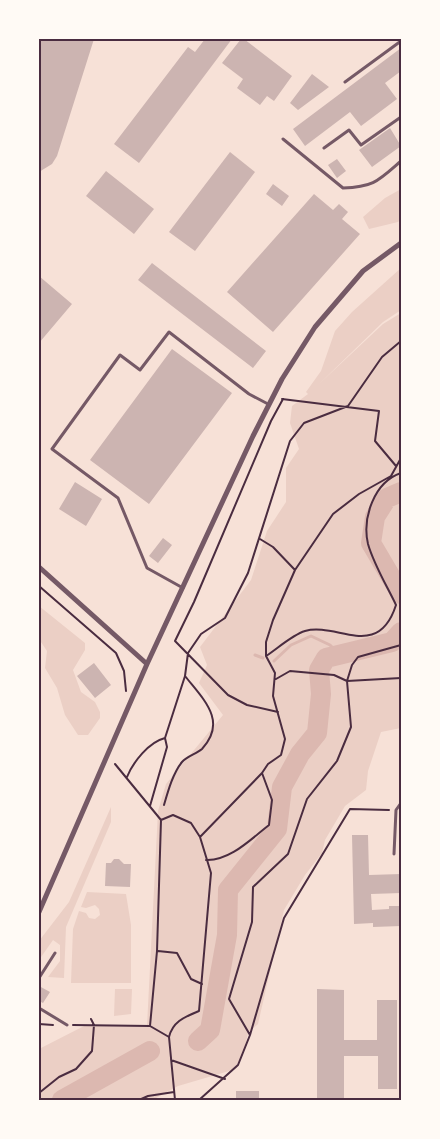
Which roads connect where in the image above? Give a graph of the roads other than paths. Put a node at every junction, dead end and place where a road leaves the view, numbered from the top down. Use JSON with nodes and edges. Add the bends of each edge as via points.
{"nodes":[{"id":1,"x":401,"y":41,"type":"edge"},
{"id":2,"x":345,"y":82,"type":"dead end"},
{"id":3,"x":401,"y":117,"type":"edge"},
{"id":4,"x":283,"y":139,"type":"dead end"},
{"id":5,"x":324,"y":148,"type":"dead end"},
{"id":6,"x":401,"y":161,"type":"edge"},
{"id":7,"x":401,"y":243,"type":"edge"},
{"id":8,"x":268,"y":404,"type":"junction"},
{"id":9,"x":39,"y":567,"type":"edge"},
{"id":10,"x":183,"y":588,"type":"junction"},
{"id":11,"x":147,"y":664,"type":"junction"},
{"id":12,"x":401,"y":803,"type":"edge"},
{"id":13,"x":394,"y":854,"type":"dead end"},
{"id":14,"x":39,"y":912,"type":"edge"},
{"id":15,"x":55,"y":953,"type":"dead end"},
{"id":16,"x":39,"y":978,"type":"edge"},
{"id":17,"x":39,"y":1008,"type":"edge"},
{"id":18,"x":67,"y":1025,"type":"dead end"}],
"edges":[{"from":1,"to":2,"type":"lane"},
{"from":3,"to":5,"type":"lane","via":[[361,145],[349,130]]},
{"from":4,"to":6,"type":"lane","via":[[343,188],[376,183]]},
{"from":7,"to":8,"type":"street","via":[[363,271],[315,327]]},
{"from":8,"to":10,"type":"street"},
{"from":8,"to":10,"type":"lane","via":[[248,394],[169,332],[140,370],[120,356],[52,448],[118,498],[147,568]]},
{"from":9,"to":11,"type":"street"},
{"from":10,"to":11,"type":"street"},
{"from":11,"to":14,"type":"street"},
{"from":12,"to":13,"type":"lane","via":[[396,810]]},
{"from":15,"to":16,"type":"lane"},
{"from":17,"to":18,"type":"lane"}]}
